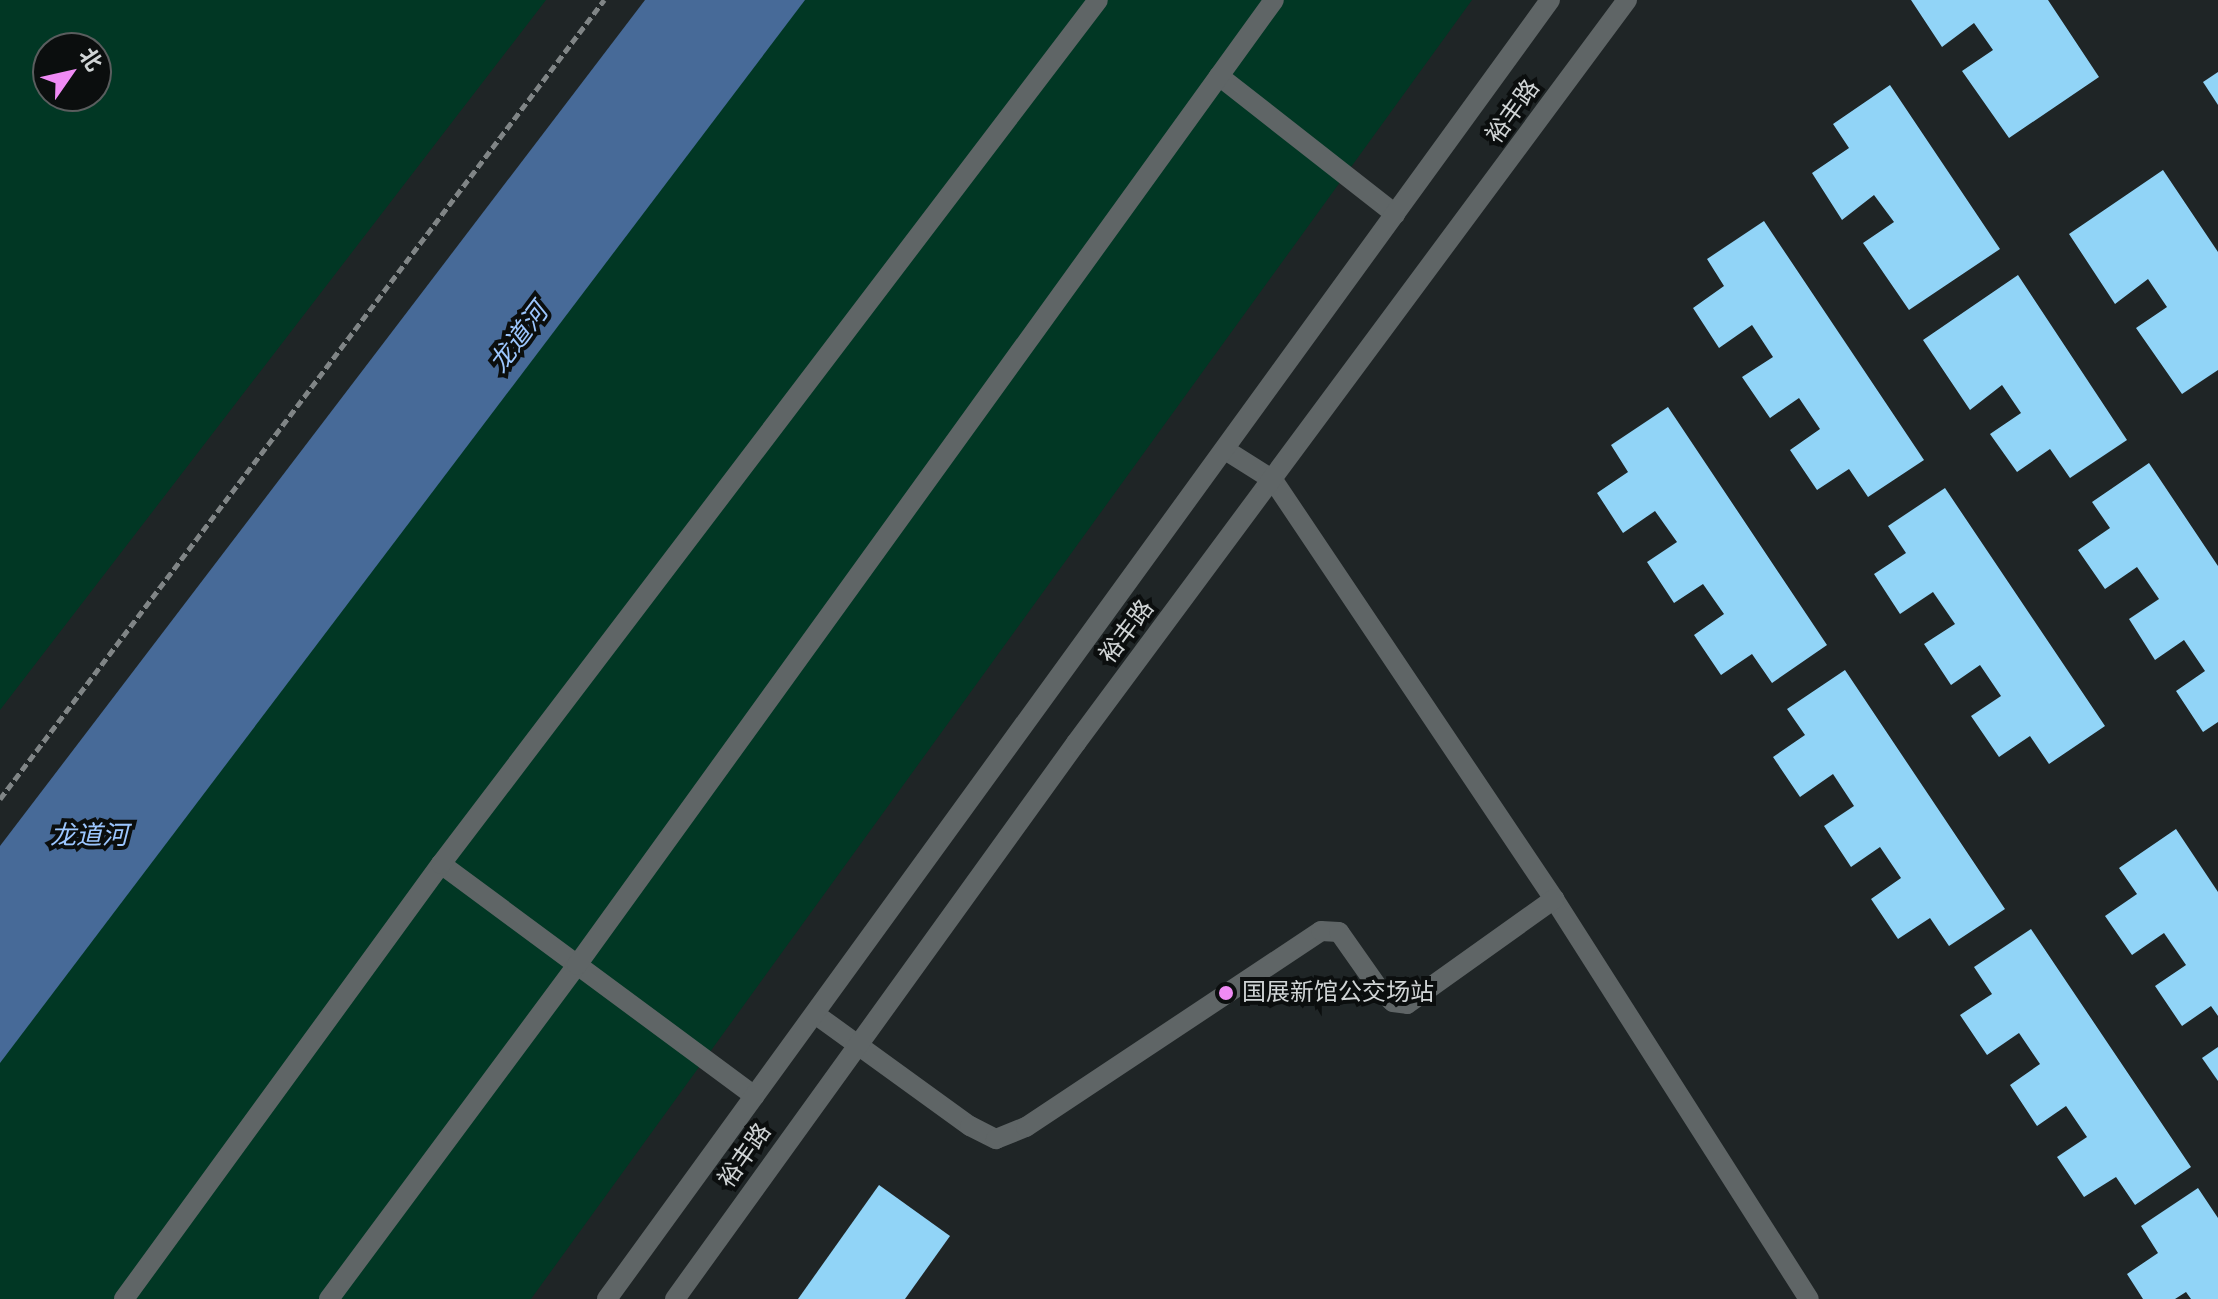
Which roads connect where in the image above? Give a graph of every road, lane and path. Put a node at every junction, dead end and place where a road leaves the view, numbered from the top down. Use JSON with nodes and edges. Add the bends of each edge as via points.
{"nodes":[{"id":1,"x":604,"y":0,"type":"edge"},
{"id":2,"x":1098,"y":0,"type":"edge"},
{"id":3,"x":1274,"y":0,"type":"edge"},
{"id":4,"x":1550,"y":0,"type":"edge"},
{"id":5,"x":1627,"y":0,"type":"edge"},
{"id":6,"x":1219,"y":76,"type":"junction"},
{"id":7,"x":1395,"y":214,"type":"junction"},
{"id":8,"x":1227,"y":451,"type":"junction"},
{"id":9,"x":1273,"y":480,"type":"junction"},
{"id":10,"x":0,"y":799,"type":"edge"},
{"id":11,"x":441,"y":864,"type":"junction"},
{"id":12,"x":1554,"y":899,"type":"junction"},
{"id":13,"x":577,"y":965,"type":"junction"},
{"id":14,"x":815,"y":1014,"type":"junction"},
{"id":15,"x":856,"y":1045,"type":"junction"},
{"id":16,"x":755,"y":1096,"type":"junction"},
{"id":17,"x":124,"y":1299,"type":"edge"},
{"id":18,"x":329,"y":1299,"type":"edge"},
{"id":19,"x":607,"y":1299,"type":"edge"},
{"id":20,"x":675,"y":1299,"type":"edge"},
{"id":21,"x":1809,"y":1299,"type":"edge"}],
"edges":[{"from":1,"to":10,"type":"path"},
{"from":2,"to":11,"type":"street"},
{"from":3,"to":6,"type":"street"},
{"from":4,"to":7,"type":"street","name":"裕丰路"},
{"from":5,"to":9,"type":"street","name":"裕丰路"},
{"from":6,"to":7,"type":"street"},
{"from":6,"to":13,"type":"street"},
{"from":7,"to":8,"type":"street","name":"裕丰路"},
{"from":8,"to":9,"type":"street"},
{"from":8,"to":14,"type":"street","name":"裕丰路"},
{"from":9,"to":12,"type":"street"},
{"from":9,"to":15,"type":"street","name":"裕丰路"},
{"from":11,"to":13,"type":"street"},
{"from":11,"to":17,"type":"street"},
{"from":12,"to":15,"type":"street","via":[[1407,1004],[1393,1002],[1379,989],[1339,932],[1321,931],[1026,1127],[996,1139]]},
{"from":12,"to":21,"type":"street"},
{"from":13,"to":16,"type":"street"},
{"from":13,"to":18,"type":"street"},
{"from":14,"to":15,"type":"street"},
{"from":14,"to":16,"type":"street","name":"裕丰路"},
{"from":15,"to":20,"type":"street","name":"裕丰路"},
{"from":16,"to":19,"type":"street","name":"裕丰路"}]}
